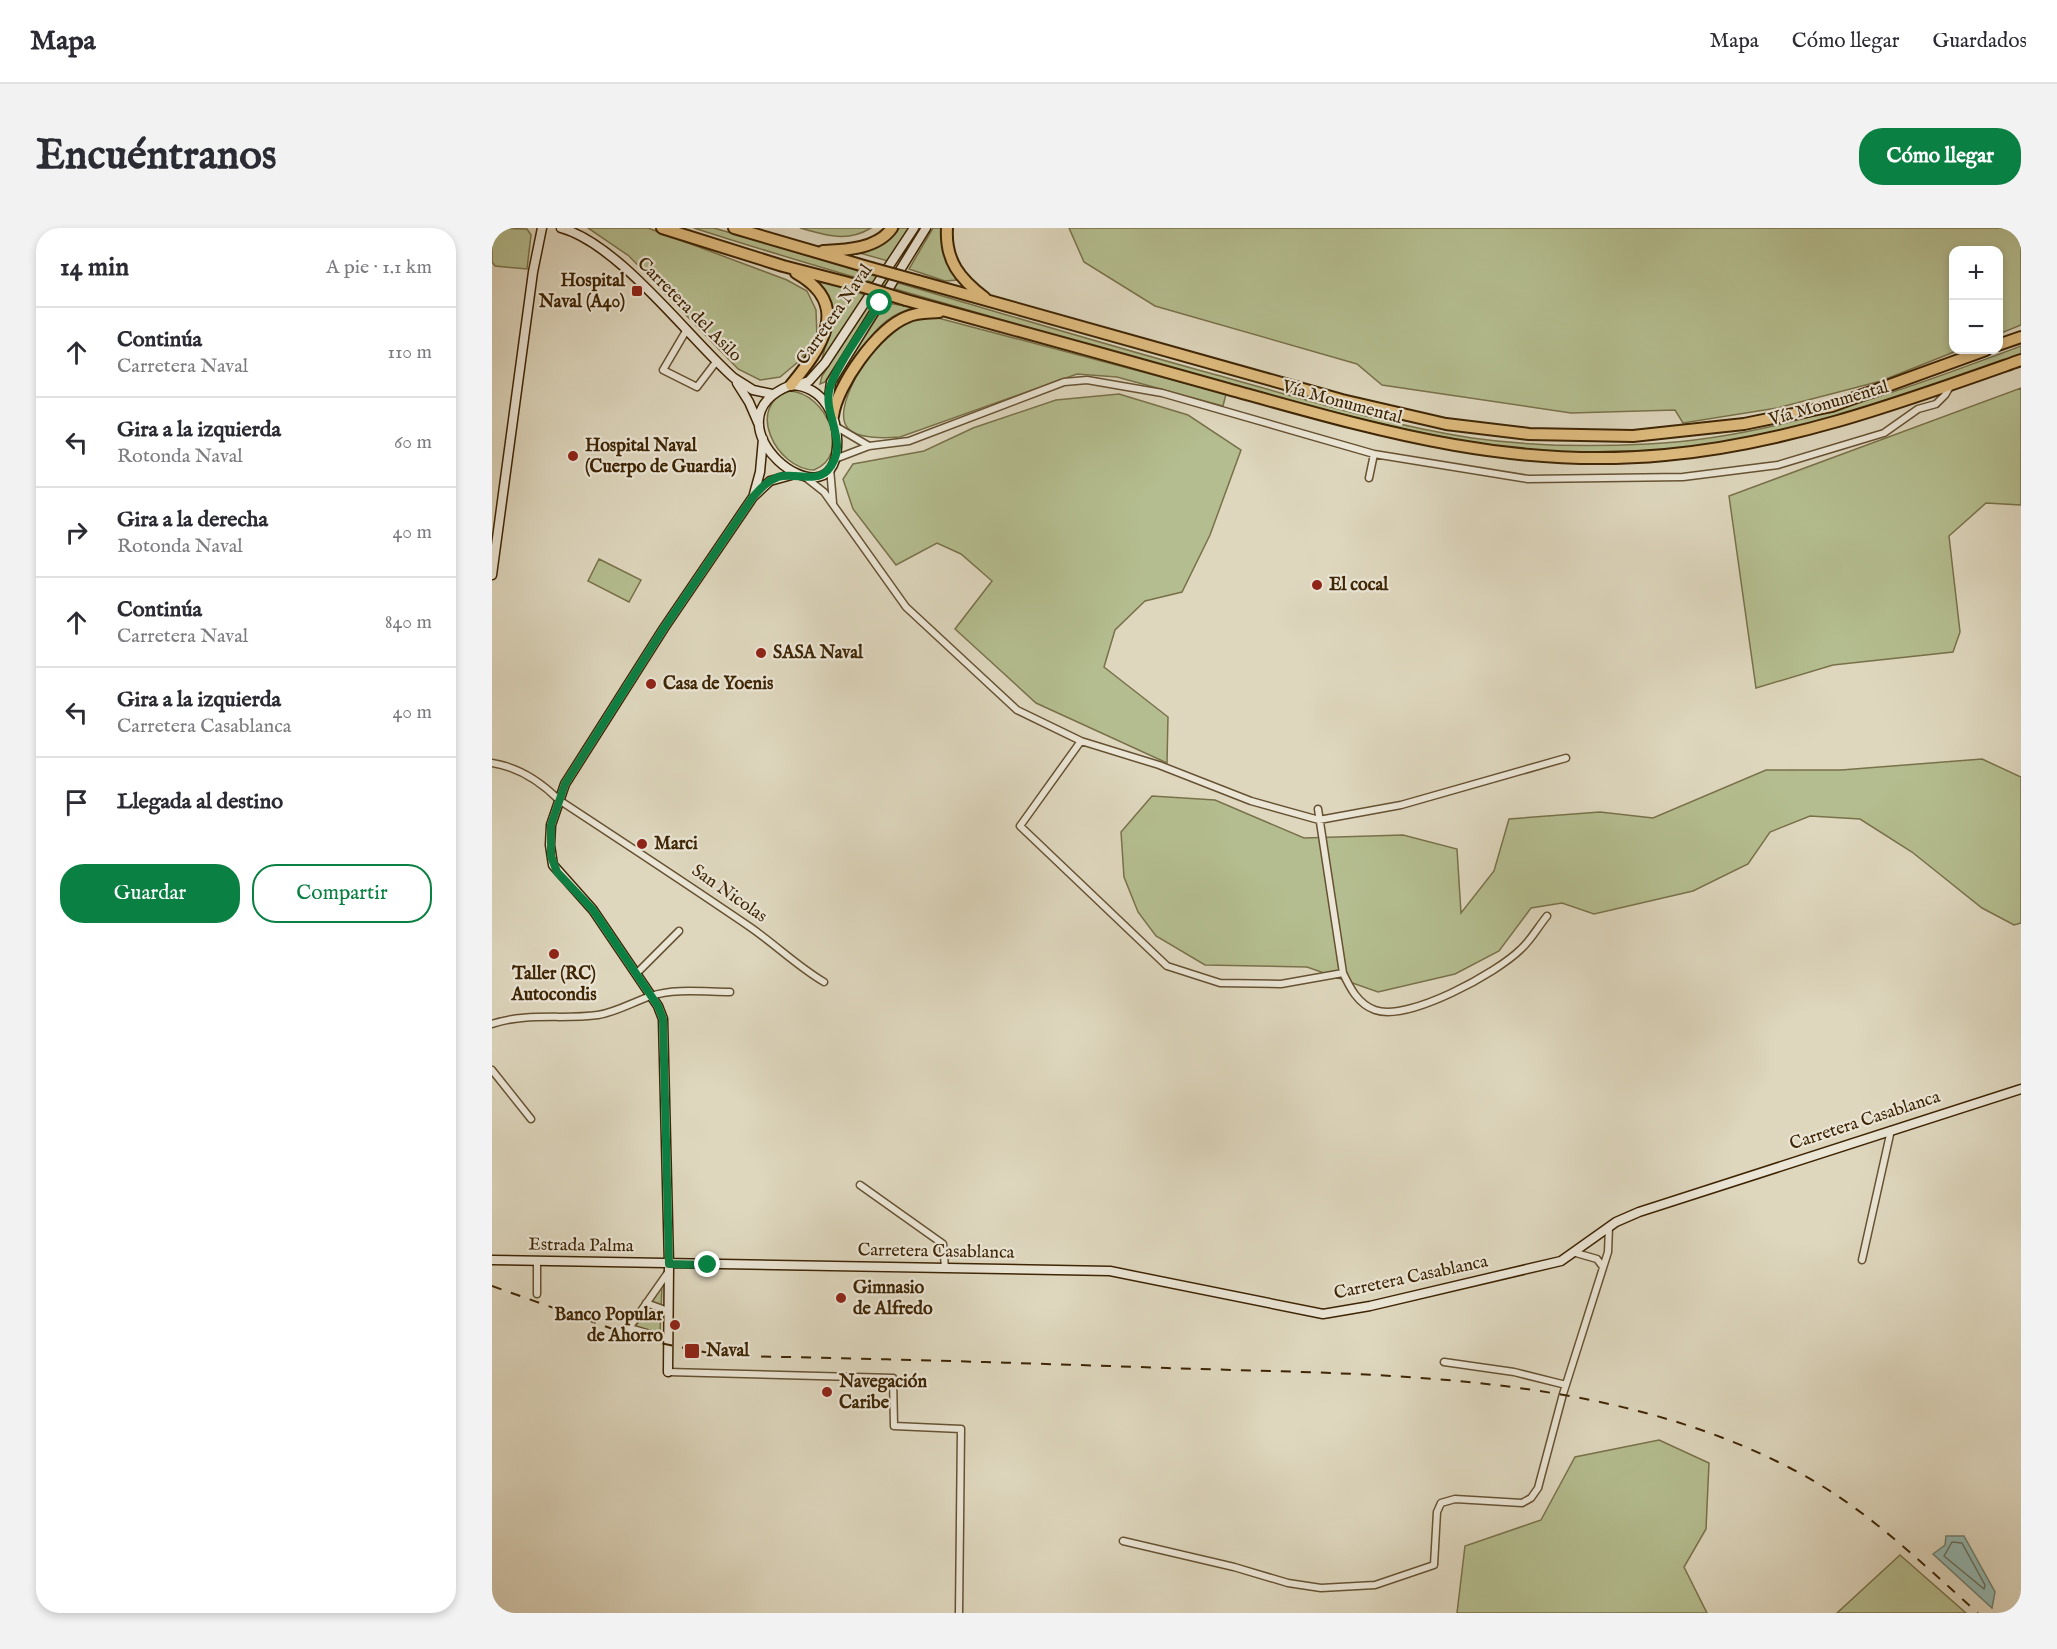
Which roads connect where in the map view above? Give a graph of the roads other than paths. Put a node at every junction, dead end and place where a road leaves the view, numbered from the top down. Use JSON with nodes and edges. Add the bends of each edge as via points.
{"nodes":[{"id":1,"x":542,"y":228,"type":"edge"},
{"id":2,"x":561,"y":228,"type":"edge"},
{"id":3,"x":662,"y":228,"type":"edge"},
{"id":4,"x":734,"y":228,"type":"edge"},
{"id":5,"x":892,"y":228,"type":"edge"},
{"id":6,"x":914,"y":228,"type":"edge"},
{"id":7,"x":926,"y":228,"type":"edge"},
{"id":8,"x":947,"y":228,"type":"edge"},
{"id":9,"x":817,"y":252,"type":"junction"},
{"id":10,"x":783,"y":266,"type":"junction"},
{"id":11,"x":993,"y":303,"type":"junction"},
{"id":12,"x":949,"y":312,"type":"junction"},
{"id":13,"x":686,"y":331,"type":"junction"},
{"id":14,"x":2021,"y":337,"type":"edge"},
{"id":15,"x":2003,"y":343,"type":"edge"},
{"id":16,"x":1975,"y":354,"type":"edge"},
{"id":17,"x":2021,"y":360,"type":"edge"},
{"id":18,"x":716,"y":362,"type":"junction"},
{"id":19,"x":734,"y":378,"type":"junction"},
{"id":20,"x":794,"y":385,"type":"junction"},
{"id":21,"x":1951,"y":385,"type":"junction"},
{"id":22,"x":772,"y":394,"type":"junction"},
{"id":23,"x":828,"y":405,"type":"junction"},
{"id":24,"x":834,"y":421,"type":"junction"},
{"id":25,"x":762,"y":433,"type":"junction"},
{"id":26,"x":869,"y":446,"type":"junction"},
{"id":27,"x":1374,"y":454,"type":"junction"},
{"id":28,"x":832,"y":463,"type":"junction"},
{"id":29,"x":795,"y":474,"type":"junction"},
{"id":30,"x":805,"y":477,"type":"junction"},
{"id":31,"x":1370,"y":478,"type":"dead end"},
{"id":32,"x":753,"y":497,"type":"junction"},
{"id":33,"x":836,"y":512,"type":"junction"},
{"id":34,"x":492,"y":575,"type":"edge"},
{"id":35,"x":1081,"y":741,"type":"junction"},
{"id":36,"x":1566,"y":758,"type":"dead end"},
{"id":37,"x":492,"y":763,"type":"edge"},
{"id":38,"x":559,"y":800,"type":"junction"},
{"id":39,"x":1318,"y":809,"type":"dead end"},
{"id":40,"x":1319,"y":820,"type":"junction"},
{"id":41,"x":1546,"y":916,"type":"dead end"},
{"id":42,"x":679,"y":931,"type":"dead end"},
{"id":43,"x":1343,"y":973,"type":"junction"},
{"id":44,"x":636,"y":974,"type":"junction"},
{"id":45,"x":824,"y":982,"type":"dead end"},
{"id":46,"x":730,"y":992,"type":"dead end"},
{"id":47,"x":651,"y":996,"type":"junction"},
{"id":48,"x":492,"y":1024,"type":"edge"},
{"id":49,"x":492,"y":1070,"type":"edge"},
{"id":50,"x":2021,"y":1089,"type":"edge"},
{"id":51,"x":531,"y":1119,"type":"dead end"},
{"id":52,"x":1891,"y":1130,"type":"junction"},
{"id":53,"x":860,"y":1185,"type":"dead end"},
{"id":54,"x":1609,"y":1227,"type":"junction"},
{"id":55,"x":1576,"y":1253,"type":"junction"},
{"id":56,"x":492,"y":1260,"type":"edge"},
{"id":57,"x":1862,"y":1260,"type":"dead end"},
{"id":58,"x":537,"y":1262,"type":"junction"},
{"id":59,"x":669,"y":1267,"type":"junction"},
{"id":60,"x":945,"y":1268,"type":"junction"},
{"id":61,"x":1604,"y":1268,"type":"junction"},
{"id":62,"x":537,"y":1294,"type":"dead end"},
{"id":63,"x":646,"y":1303,"type":"junction"},
{"id":64,"x":669,"y":1311,"type":"junction"},
{"id":65,"x":668,"y":1340,"type":"junction"},
{"id":66,"x":1444,"y":1362,"type":"dead end"},
{"id":67,"x":669,"y":1372,"type":"joint"},
{"id":68,"x":1566,"y":1385,"type":"junction"},
{"id":69,"x":1124,"y":1541,"type":"dead end"},
{"id":70,"x":958,"y":1613,"type":"edge"}],
"edges":[{"from":1,"to":34,"type":"main road"},
{"from":2,"to":13,"type":"main road","name":"Carretera del Asilo","via":[[584,236],[611,256]]},
{"from":3,"to":10,"type":"highway","name":"Vía Monumental"},
{"from":4,"to":9,"type":"highway","name":"Vía Monumental"},
{"from":5,"to":9,"type":"highway","via":[[868,244]]},
{"from":6,"to":20,"type":"main road","name":"Carretera Naval","via":[[825,363],[808,381]]},
{"from":7,"to":23,"type":"main road","name":"Carretera Naval","via":[[831,382]]},
{"from":8,"to":11,"type":"highway","via":[[949,257],[957,273]]},
{"from":9,"to":11,"type":"highway","name":"Vía Monumental","bridge":true},
{"from":10,"to":12,"type":"highway","name":"Vía Monumental","bridge":true},
{"from":10,"to":20,"type":"highway","via":[[817,288],[828,319],[820,349]]},
{"from":11,"to":16,"type":"highway","name":"Vía Monumental","via":[[1342,400],[1446,424],[1577,437],[1690,432],[1797,414],[1832,406]]},
{"from":12,"to":21,"type":"highway","name":"Vía Monumental","via":[[1395,434],[1475,451],[1522,456],[1635,458],[1722,448],[1805,430]]},
{"from":12,"to":24,"type":"highway","via":[[913,315],[886,330],[856,366],[836,400]]},
{"from":13,"to":18,"type":"main road","name":"Carretera del Asilo"},
{"from":13,"to":18,"type":"street","via":[[663,370],[697,387]]},
{"from":14,"to":15,"type":"highway"},
{"from":17,"to":21,"type":"highway","name":"Vía Monumental"},
{"from":18,"to":19,"type":"main road","name":"Carretera del Asilo"},
{"from":19,"to":22,"type":"main road","name":"Carretera del Asilo","via":[[753,390]]},
{"from":19,"to":25,"type":"main road","name":"Carretera del Asilo","via":[[750,402]]},
{"from":20,"to":22,"type":"main road"},
{"from":20,"to":23,"type":"main road","via":[[816,393]]},
{"from":21,"to":27,"type":"street","via":[[1936,404],[1918,410],[1884,433],[1778,465],[1683,477],[1528,479]]},
{"from":22,"to":25,"type":"main road","via":[[762,410]]},
{"from":23,"to":24,"type":"main road"},
{"from":24,"to":26,"type":"street"},
{"from":24,"to":28,"type":"main road","via":[[837,444]]},
{"from":25,"to":29,"type":"main road","via":[[775,460]]},
{"from":25,"to":32,"type":"main road","via":[[760,472]]},
{"from":26,"to":27,"type":"street","via":[[909,441],[1064,382],[1087,380],[1162,393]]},
{"from":26,"to":28,"type":"street"},
{"from":27,"to":31,"type":"street"},
{"from":28,"to":30,"type":"main road","via":[[818,476]]},
{"from":28,"to":33,"type":"street"},
{"from":29,"to":30,"type":"main road"},
{"from":29,"to":32,"type":"main road","via":[[770,481]]},
{"from":30,"to":33,"type":"street","via":[[824,492]]},
{"from":32,"to":38,"type":"main road","via":[[664,628],[565,784]]},
{"from":33,"to":35,"type":"street","via":[[906,607],[1017,710]]},
{"from":35,"to":40,"type":"street","via":[[1160,765],[1251,801]]},
{"from":35,"to":43,"type":"street","via":[[1020,826],[1167,966],[1220,983],[1281,984]]},
{"from":36,"to":40,"type":"street","via":[[1401,805]]},
{"from":37,"to":38,"type":"street","name":"San Nicolas","via":[[515,769],[545,786]]},
{"from":38,"to":44,"type":"main road","via":[[550,835],[553,865],[593,910]]},
{"from":38,"to":45,"type":"street","name":"San Nicolas","via":[[763,936]]},
{"from":39,"to":40,"type":"street"},
{"from":40,"to":43,"type":"street"},
{"from":41,"to":43,"type":"street","via":[[1521,950],[1463,989],[1412,1009],[1376,1011],[1354,995]]},
{"from":42,"to":44,"type":"street"},
{"from":44,"to":47,"type":"main road"},
{"from":46,"to":47,"type":"street"},
{"from":47,"to":48,"type":"street","via":[[601,1014],[517,1018]]},
{"from":47,"to":59,"type":"main road","via":[[663,1019]]},
{"from":49,"to":51,"type":"street"},
{"from":50,"to":52,"type":"main road","name":"Carretera Casablanca"},
{"from":52,"to":54,"type":"main road","name":"Carretera Casablanca","via":[[1639,1212]]},
{"from":52,"to":57,"type":"street"},
{"from":53,"to":60,"type":"street","via":[[944,1244]]},
{"from":54,"to":55,"type":"main road","name":"Carretera Casablanca"},
{"from":54,"to":61,"type":"street"},
{"from":55,"to":60,"type":"main road","name":"Carretera Casablanca","via":[[1561,1261],[1323,1314],[1110,1271]]},
{"from":55,"to":61,"type":"street","via":[[1597,1259]]},
{"from":56,"to":58,"type":"main road","name":"Estrada Palma"},
{"from":58,"to":59,"type":"main road","name":"Estrada Palma"},
{"from":58,"to":62,"type":"street"},
{"from":59,"to":60,"type":"main road","name":"Carretera Casablanca"},
{"from":59,"to":63,"type":"street"},
{"from":59,"to":64,"type":"main road"},
{"from":61,"to":68,"type":"street"},
{"from":63,"to":64,"type":"street"},
{"from":63,"to":65,"type":"street","via":[[629,1328]]},
{"from":64,"to":65,"type":"main road"},
{"from":65,"to":67,"type":"main road"},
{"from":66,"to":68,"type":"street","via":[[1514,1372]]},
{"from":67,"to":70,"type":"street","via":[[893,1378],[894,1426],[962,1429]]},
{"from":68,"to":69,"type":"street","via":[[1538,1488],[1531,1498],[1522,1503],[1455,1499],[1442,1503],[1437,1512],[1434,1565],[1410,1575],[1375,1585],[1322,1588]]}]}
